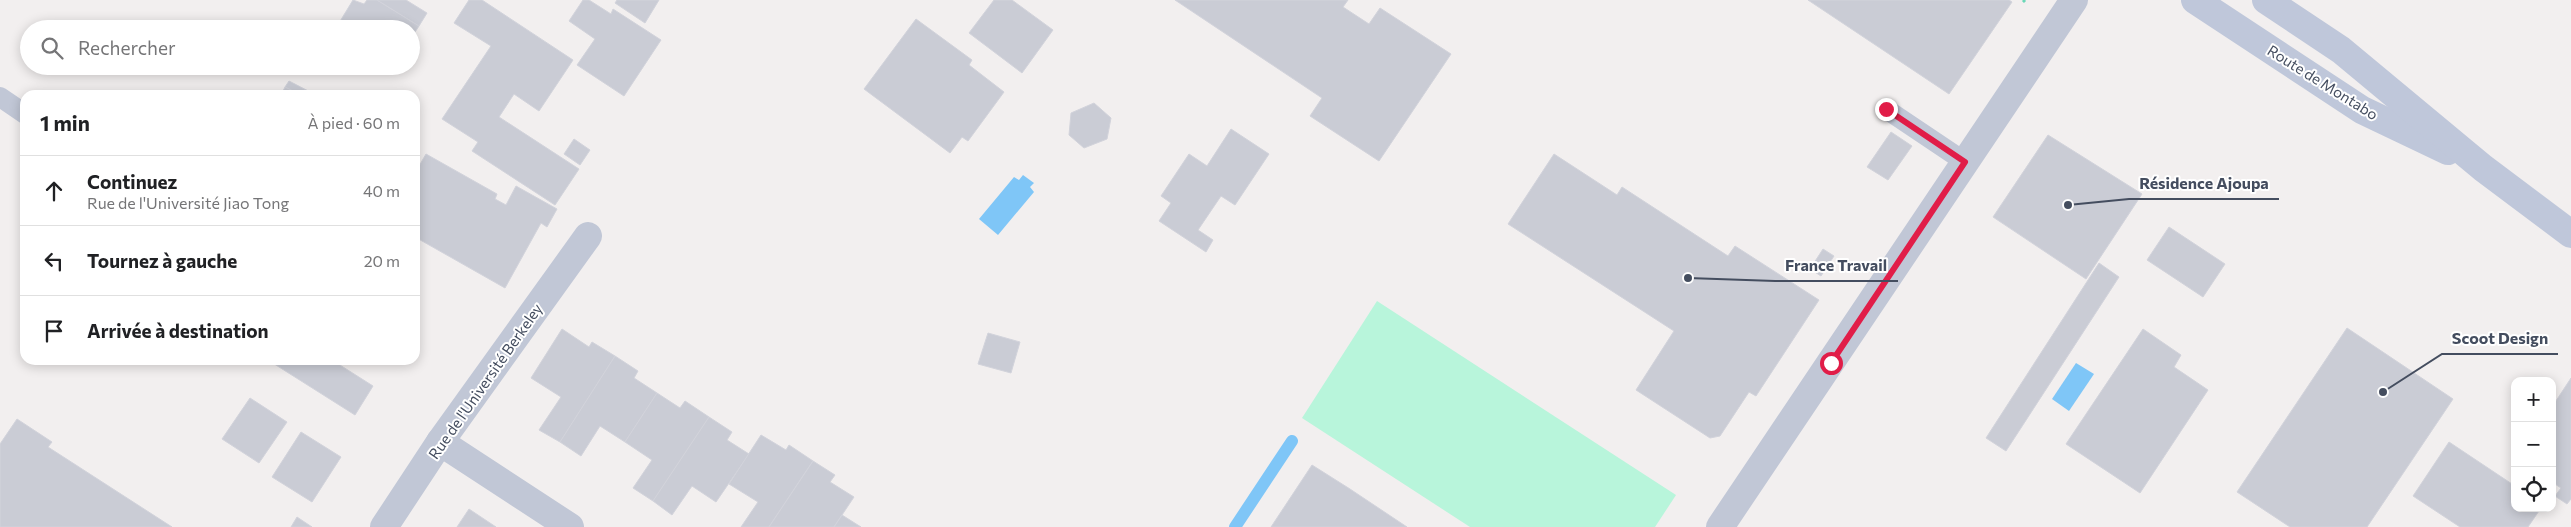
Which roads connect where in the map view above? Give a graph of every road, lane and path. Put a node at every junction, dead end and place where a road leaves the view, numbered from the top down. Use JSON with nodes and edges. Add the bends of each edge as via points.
{"nodes":[{"id":1,"x":2074,"y":0,"type":"edge"},
{"id":2,"x":2195,"y":0,"type":"edge"},
{"id":3,"x":2266,"y":0,"type":"edge"},
{"id":4,"x":0,"y":97,"type":"edge"},
{"id":5,"x":1886,"y":109,"type":"dead end"},
{"id":6,"x":20,"y":111,"type":"edge"},
{"id":7,"x":1965,"y":162,"type":"junction"},
{"id":8,"x":2483,"y":168,"type":"junction"},
{"id":9,"x":2571,"y":234,"type":"edge"},
{"id":10,"x":588,"y":236,"type":"dead end"},
{"id":11,"x":440,"y":442,"type":"junction"},
{"id":12,"x":384,"y":527,"type":"edge"},
{"id":13,"x":570,"y":527,"type":"edge"},
{"id":14,"x":1720,"y":527,"type":"edge"}],
"edges":[{"from":1,"to":7,"type":"street"},
{"from":2,"to":8,"type":"main road","name":"Route de Montabo","via":[[2362,110]]},
{"from":3,"to":8,"type":"main road","name":"Route de Montabo","via":[[2341,50]]},
{"from":4,"to":6,"type":"lane"},
{"from":5,"to":7,"type":"lane"},
{"from":7,"to":14,"type":"street"},
{"from":8,"to":9,"type":"main road","name":"Route de Montabo"},
{"from":10,"to":11,"type":"street","name":"Rue de l'Université Berkeley"},
{"from":11,"to":12,"type":"street","name":"Rue de l'Université Berkeley"},
{"from":11,"to":13,"type":"street"}]}
